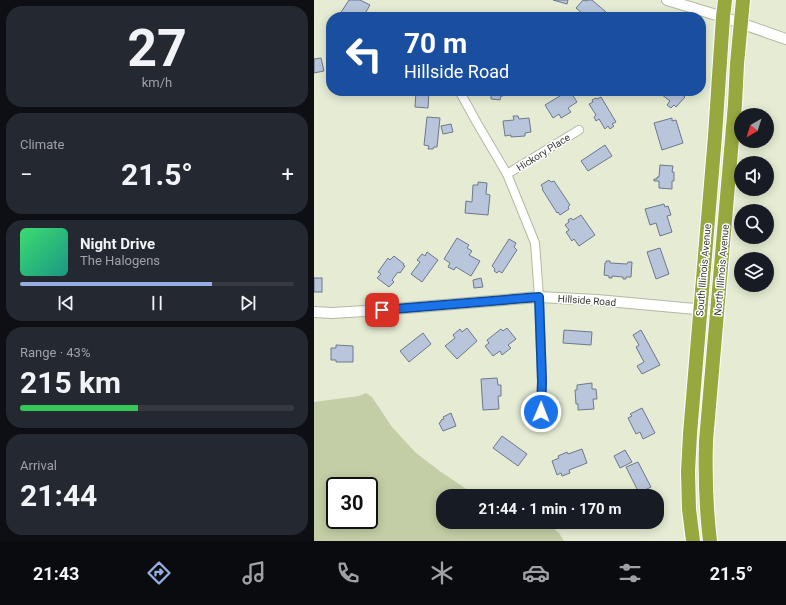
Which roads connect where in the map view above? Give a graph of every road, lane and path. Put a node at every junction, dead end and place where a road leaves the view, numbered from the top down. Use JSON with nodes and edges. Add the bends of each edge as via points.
{"nodes":[{"id":1,"x":667,"y":0,"type":"edge"},
{"id":2,"x":725,"y":0,"type":"edge"},
{"id":3,"x":744,"y":0,"type":"edge"},
{"id":4,"x":723,"y":17,"type":"junction"},
{"id":5,"x":742,"y":24,"type":"junction"},
{"id":6,"x":786,"y":39,"type":"edge"},
{"id":7,"x":462,"y":96,"type":"edge"},
{"id":8,"x":579,"y":130,"type":"dead end"},
{"id":9,"x":507,"y":174,"type":"junction"},
{"id":10,"x":539,"y":297,"type":"junction"},
{"id":11,"x":700,"y":310,"type":"junction"},
{"id":12,"x":717,"y":311,"type":"junction"},
{"id":13,"x":314,"y":312,"type":"edge"},
{"id":14,"x":541,"y":412,"type":"dead end"},
{"id":15,"x":693,"y":541,"type":"edge"},
{"id":16,"x":710,"y":541,"type":"edge"}],
"edges":[{"from":1,"to":4,"type":"street"},
{"from":2,"to":4,"type":"highway","name":"South Illinois Avenue"},
{"from":3,"to":5,"type":"highway","name":"North Illinois Avenue"},
{"from":4,"to":5,"type":"street"},
{"from":4,"to":11,"type":"highway","name":"South Illinois Avenue"},
{"from":5,"to":6,"type":"street"},
{"from":5,"to":12,"type":"highway","name":"North Illinois Avenue"},
{"from":7,"to":9,"type":"street"},
{"from":8,"to":9,"type":"street","name":"Hickory Place"},
{"from":9,"to":10,"type":"street","via":[[534,243]]},
{"from":10,"to":11,"type":"street","name":"Hillside Road"},
{"from":10,"to":13,"type":"street","name":"Hillside Road","via":[[382,310]]},
{"from":10,"to":14,"type":"street"},
{"from":11,"to":12,"type":"street","name":"Hillside Road"},
{"from":11,"to":15,"type":"highway","name":"South Illinois Avenue","via":[[689,464],[689,509]]},
{"from":12,"to":16,"type":"highway","name":"North Illinois Avenue","via":[[706,441],[705,478]]}]}
